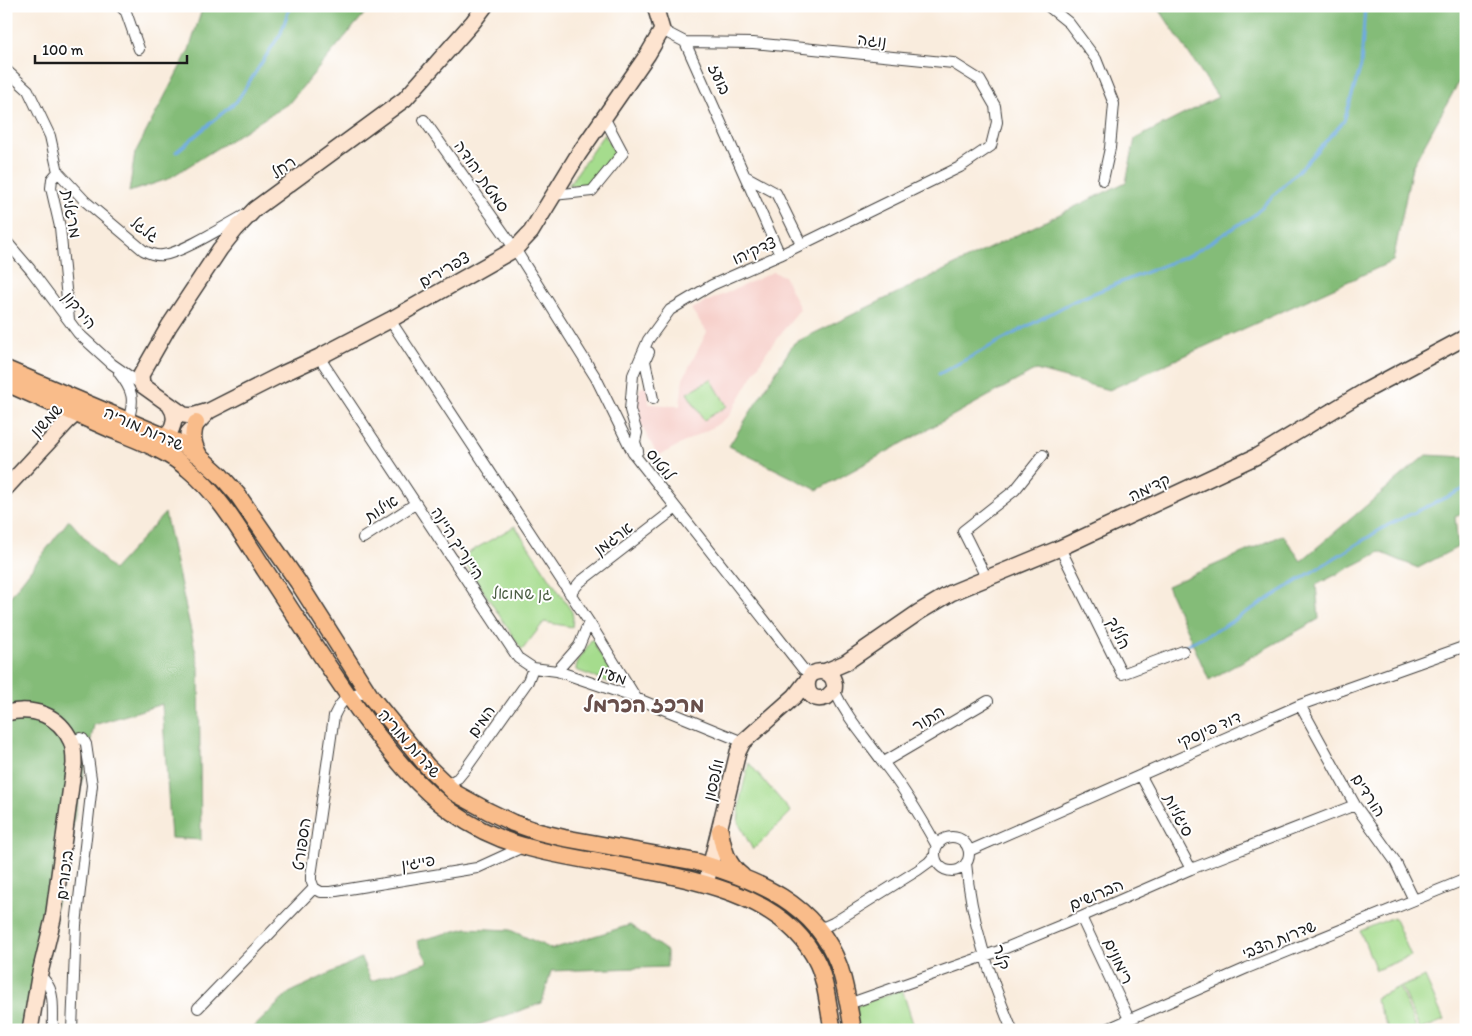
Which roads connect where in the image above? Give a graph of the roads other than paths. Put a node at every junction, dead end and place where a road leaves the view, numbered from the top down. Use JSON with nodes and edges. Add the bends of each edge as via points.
{"nodes":[{"id":1,"x":120,"y":6,"type":"edge"},
{"id":2,"x":485,"y":6,"type":"edge"},
{"id":3,"x":655,"y":6,"type":"edge"},
{"id":4,"x":1048,"y":6,"type":"edge"},
{"id":5,"x":662,"y":30,"type":"junction"},
{"id":6,"x":685,"y":42,"type":"junction"},
{"id":7,"x":139,"y":49,"type":"dead end"},
{"id":8,"x":6,"y":70,"type":"edge"},
{"id":9,"x":604,"y":117,"type":"junction"},
{"id":10,"x":424,"y":120,"type":"dead end"},
{"id":11,"x":991,"y":146,"type":"joint"},
{"id":12,"x":58,"y":172,"type":"junction"},
{"id":13,"x":745,"y":176,"type":"junction"},
{"id":14,"x":1104,"y":180,"type":"dead end"},
{"id":15,"x":553,"y":195,"type":"junction"},
{"id":16,"x":254,"y":209,"type":"junction"},
{"id":17,"x":6,"y":241,"type":"edge"},
{"id":18,"x":802,"y":244,"type":"junction"},
{"id":19,"x":515,"y":249,"type":"junction"},
{"id":20,"x":780,"y":255,"type":"junction"},
{"id":21,"x":676,"y":306,"type":"junction"},
{"id":22,"x":390,"y":320,"type":"junction"},
{"id":23,"x":69,"y":321,"type":"junction"},
{"id":24,"x":1466,"y":337,"type":"edge"},
{"id":25,"x":319,"y":357,"type":"junction"},
{"id":26,"x":112,"y":364,"type":"junction"},
{"id":27,"x":6,"y":369,"type":"edge"},
{"id":28,"x":649,"y":380,"type":"junction"},
{"id":29,"x":6,"y":383,"type":"edge"},
{"id":30,"x":637,"y":384,"type":"dead end"},
{"id":31,"x":142,"y":386,"type":"junction"},
{"id":32,"x":654,"y":399,"type":"dead end"},
{"id":33,"x":95,"y":406,"type":"junction"},
{"id":34,"x":170,"y":406,"type":"junction"},
{"id":35,"x":208,"y":411,"type":"junction"},
{"id":36,"x":77,"y":413,"type":"junction"},
{"id":37,"x":128,"y":421,"type":"junction"},
{"id":38,"x":196,"y":423,"type":"junction"},
{"id":39,"x":171,"y":444,"type":"junction"},
{"id":40,"x":633,"y":453,"type":"junction"},
{"id":41,"x":1042,"y":455,"type":"dead end"},
{"id":42,"x":200,"y":457,"type":"junction"},
{"id":43,"x":6,"y":488,"type":"edge"},
{"id":44,"x":415,"y":504,"type":"junction"},
{"id":45,"x":676,"y":508,"type":"junction"},
{"id":46,"x":362,"y":538,"type":"dead end"},
{"id":47,"x":1060,"y":548,"type":"junction"},
{"id":48,"x":986,"y":577,"type":"junction"},
{"id":49,"x":570,"y":594,"type":"junction"},
{"id":50,"x":589,"y":622,"type":"junction"},
{"id":51,"x":1466,"y":646,"type":"edge"},
{"id":52,"x":1183,"y":651,"type":"dead end"},
{"id":53,"x":533,"y":668,"type":"junction"},
{"id":54,"x":557,"y":672,"type":"junction"},
{"id":55,"x":822,"y":684,"type":"junction"},
{"id":56,"x":348,"y":696,"type":"junction"},
{"id":57,"x":371,"y":697,"type":"junction"},
{"id":58,"x":636,"y":698,"type":"junction"},
{"id":59,"x":988,"y":701,"type":"dead end"},
{"id":60,"x":1300,"y":705,"type":"junction"},
{"id":61,"x":6,"y":713,"type":"edge"},
{"id":62,"x":71,"y":742,"type":"junction"},
{"id":63,"x":743,"y":742,"type":"junction"},
{"id":64,"x":884,"y":762,"type":"junction"},
{"id":65,"x":1141,"y":776,"type":"junction"},
{"id":66,"x":446,"y":785,"type":"junction"},
{"id":67,"x":1355,"y":805,"type":"junction"},
{"id":68,"x":924,"y":822,"type":"junction"},
{"id":69,"x":720,"y":831,"type":"junction"},
{"id":70,"x":949,"y":837,"type":"junction"},
{"id":71,"x":524,"y":847,"type":"junction"},
{"id":72,"x":936,"y":851,"type":"junction"},
{"id":73,"x":969,"y":851,"type":"junction"},
{"id":74,"x":966,"y":863,"type":"junction"},
{"id":75,"x":710,"y":866,"type":"junction"},
{"id":76,"x":1191,"y":869,"type":"junction"},
{"id":77,"x":954,"y":870,"type":"junction"},
{"id":78,"x":746,"y":878,"type":"junction"},
{"id":79,"x":1466,"y":879,"type":"edge"},
{"id":80,"x":706,"y":884,"type":"junction"},
{"id":81,"x":314,"y":888,"type":"junction"},
{"id":82,"x":969,"y":890,"type":"junction"},
{"id":83,"x":1414,"y":900,"type":"junction"},
{"id":84,"x":1081,"y":917,"type":"junction"},
{"id":85,"x":817,"y":925,"type":"junction"},
{"id":86,"x":985,"y":956,"type":"junction"},
{"id":87,"x":40,"y":976,"type":"junction"},
{"id":88,"x":198,"y":1008,"type":"dead end"},
{"id":89,"x":848,"y":1008,"type":"junction"},
{"id":90,"x":1128,"y":1019,"type":"junction"},
{"id":91,"x":30,"y":1030,"type":"edge"},
{"id":92,"x":53,"y":1030,"type":"edge"},
{"id":93,"x":72,"y":1030,"type":"edge"},
{"id":94,"x":833,"y":1030,"type":"edge"},
{"id":95,"x":853,"y":1030,"type":"edge"},
{"id":96,"x":1012,"y":1030,"type":"edge"},
{"id":97,"x":1104,"y":1030,"type":"edge"}],
"edges":[{"from":1,"to":7,"type":"street","via":[[126,12]]},
{"from":2,"to":16,"type":"street","name":"רחל","via":[[405,99]]},
{"from":3,"to":5,"type":"street"},
{"from":4,"to":14,"type":"street","via":[[1069,23],[1096,59],[1114,104]]},
{"from":5,"to":6,"type":"street"},
{"from":5,"to":9,"type":"street","name":"צפרירים"},
{"from":6,"to":11,"type":"street","name":"נוגה","via":[[753,43],[953,63],[980,80],[995,106],[997,122]]},
{"from":6,"to":13,"type":"street","name":"בועז"},
{"from":8,"to":12,"type":"street","name":"מרגלית","via":[[28,90],[50,136]]},
{"from":9,"to":15,"type":"street","name":"צפרירים"},
{"from":9,"to":15,"type":"street","via":[[623,153],[592,191]]},
{"from":10,"to":19,"type":"street","name":"סמטת יהודה"},
{"from":11,"to":18,"type":"street","name":"צדקיהו","via":[[960,167]]},
{"from":12,"to":16,"type":"street","name":"גלגל","via":[[85,200],[144,250],[157,255],[178,251]]},
{"from":12,"to":23,"type":"street","name":"מרגלית","via":[[52,179],[51,188],[60,227]]},
{"from":13,"to":18,"type":"street","via":[[776,193]]},
{"from":13,"to":20,"type":"street","name":"בועז"},
{"from":15,"to":19,"type":"street","name":"צפרירים","via":[[531,232]]},
{"from":16,"to":31,"type":"street","name":"רחל","via":[[220,249],[169,326],[141,375]]},
{"from":17,"to":23,"type":"street","name":"הירקון"},
{"from":18,"to":20,"type":"street","name":"צדקיהו"},
{"from":19,"to":22,"type":"street","name":"צפרירים"},
{"from":19,"to":40,"type":"street","name":"לוטוס","via":[[596,378]]},
{"from":20,"to":21,"type":"street","name":"צדקיהו","via":[[712,285]]},
{"from":21,"to":28,"type":"street","via":[[645,361]]},
{"from":21,"to":40,"type":"street","name":"צדקיהו","via":[[648,340],[634,376],[630,410],[638,451]]},
{"from":22,"to":25,"type":"street","name":"צפרירים"},
{"from":22,"to":49,"type":"street"},
{"from":23,"to":26,"type":"street","name":"הירקון"},
{"from":24,"to":47,"type":"street","name":"קדימה","via":[[1367,390],[1257,456]]},
{"from":25,"to":35,"type":"street","name":"צפרירים"},
{"from":25,"to":44,"type":"street","name":"היינריך היינה"},
{"from":26,"to":31,"type":"street","name":"הירקון"},
{"from":26,"to":37,"type":"street","via":[[132,394]]},
{"from":27,"to":33,"type":"main road","name":"שדרות מוריה"},
{"from":28,"to":30,"type":"street"},
{"from":28,"to":32,"type":"street"},
{"from":29,"to":36,"type":"main road","name":"שדרות מוריה"},
{"from":31,"to":34,"type":"street"},
{"from":33,"to":36,"type":"street","name":"שמשון"},
{"from":33,"to":37,"type":"main road","name":"שדרות מוריה"},
{"from":34,"to":35,"type":"street","via":[[188,416]]},
{"from":34,"to":39,"type":"street","via":[[175,418]]},
{"from":35,"to":38,"type":"street","name":"צפרירים"},
{"from":36,"to":39,"type":"main road","name":"שדרות מוריה"},
{"from":36,"to":43,"type":"street","name":"שמשון"},
{"from":37,"to":39,"type":"main road","name":"שדרות מוריה"},
{"from":38,"to":39,"type":"street","name":"צפרירים"},
{"from":38,"to":42,"type":"main road","via":[[193,442]]},
{"from":39,"to":42,"type":"main road","name":"שדרות מוריה"},
{"from":39,"to":56,"type":"main road","name":"שדרות מוריה","via":[[189,470],[234,521]]},
{"from":40,"to":45,"type":"street","name":"לוטוס"},
{"from":41,"to":48,"type":"street","via":[[1015,490],[962,531]]},
{"from":42,"to":57,"type":"main road","name":"שדרות מוריה","via":[[221,476],[251,513]]},
{"from":44,"to":46,"type":"street","name":"אילות"},
{"from":44,"to":53,"type":"street","name":"היינריך היינה","via":[[511,650]]},
{"from":45,"to":49,"type":"street","name":"ארגמן","via":[[580,582]]},
{"from":45,"to":55,"type":"street","name":"לוטוס","via":[[803,669]]},
{"from":47,"to":48,"type":"street","name":"קדימה"},
{"from":47,"to":52,"type":"street","name":"הלילך","via":[[1122,674]]},
{"from":48,"to":55,"type":"street","name":"קדימה","via":[[919,612],[845,663]]},
{"from":49,"to":50,"type":"street"},
{"from":50,"to":54,"type":"street","via":[[579,646]]},
{"from":50,"to":58,"type":"street"},
{"from":51,"to":60,"type":"street","name":"דוד פינסקי"},
{"from":53,"to":54,"type":"street","name":"היינריך היינה"},
{"from":53,"to":66,"type":"street","name":"המים","via":[[528,681],[467,767]]},
{"from":54,"to":58,"type":"street","name":"מעין"},
{"from":55,"to":63,"type":"street","name":"וולפסון","via":[[787,703]]},
{"from":55,"to":64,"type":"street"},
{"from":56,"to":57,"type":"street","via":[[360,692]]},
{"from":56,"to":71,"type":"main road","name":"שדרות מוריה","via":[[393,756],[428,793],[466,821]]},
{"from":56,"to":81,"type":"street","name":"הספורט","via":[[338,708],[332,727],[311,876]]},
{"from":57,"to":66,"type":"main road","name":"שדרות מוריה"},
{"from":58,"to":63,"type":"street","name":"מעין"},
{"from":59,"to":64,"type":"street","name":"התור"},
{"from":60,"to":65,"type":"street","name":"דוד פינסקי"},
{"from":60,"to":67,"type":"street","name":"הורדים"},
{"from":61,"to":62,"type":"street","name":"ביכורים","via":[[19,709],[44,714],[63,729]]},
{"from":62,"to":87,"type":"street","name":"ביכורים","via":[[74,764],[53,919]]},
{"from":62,"to":93,"type":"street","name":"ביכורים","via":[[80,738],[86,744],[92,785],[76,925]]},
{"from":63,"to":69,"type":"street","name":"וולפסון"},
{"from":64,"to":68,"type":"street"},
{"from":65,"to":73,"type":"street","name":"דוד פינסקי"},
{"from":65,"to":76,"type":"street","name":"סיגליות"},
{"from":66,"to":75,"type":"main road","name":"שדרות מוריה","via":[[488,811],[539,832]]},
{"from":67,"to":76,"type":"street","name":"הברושים"},
{"from":67,"to":83,"type":"street","name":"הורדים","via":[[1395,861]]},
{"from":68,"to":70,"type":"street"},
{"from":68,"to":72,"type":"street"},
{"from":69,"to":75,"type":"street","name":"וולפסון"},
{"from":69,"to":78,"type":"main road","via":[[728,861]]},
{"from":70,"to":72,"type":"street","via":[[940,841]]},
{"from":70,"to":73,"type":"street","via":[[964,841]]},
{"from":71,"to":80,"type":"main road","name":"שדרות מוריה"},
{"from":71,"to":81,"type":"street","name":"פייגין","via":[[477,868],[330,892]]},
{"from":72,"to":77,"type":"street","via":[[938,864]]},
{"from":72,"to":85,"type":"street","via":[[930,862],[833,923]]},
{"from":73,"to":74,"type":"street"},
{"from":74,"to":77,"type":"street"},
{"from":74,"to":82,"type":"street","name":"קלר"},
{"from":75,"to":78,"type":"main road","name":"שדרות מוריה"},
{"from":75,"to":80,"type":"street","name":"וולפסון"},
{"from":76,"to":84,"type":"street","name":"הברושים"},
{"from":77,"to":82,"type":"street","name":"קלר"},
{"from":78,"to":85,"type":"main road","name":"שדרות מוריה","via":[[772,891]]},
{"from":79,"to":83,"type":"street","name":"שדרות הצבי"},
{"from":80,"to":94,"type":"main road","name":"שדרות מוריה","via":[[751,900],[802,939],[822,975]]},
{"from":81,"to":88,"type":"street","name":"הספורט"},
{"from":82,"to":86,"type":"street","name":"קלר"},
{"from":83,"to":90,"type":"street","name":"שדרות הצבי"},
{"from":84,"to":86,"type":"street","name":"הברושים"},
{"from":84,"to":90,"type":"street","name":"רימונים"},
{"from":85,"to":89,"type":"main road","name":"שדרות מוריה","via":[[840,967]]},
{"from":86,"to":89,"type":"street","name":"הברושים","via":[[854,1002]]},
{"from":86,"to":96,"type":"street","name":"קלר"},
{"from":87,"to":91,"type":"street","name":"ביכורים"},
{"from":87,"to":92,"type":"street","via":[[52,990]]},
{"from":89,"to":95,"type":"main road","name":"שדרות מוריה"},
{"from":90,"to":97,"type":"street","name":"שדרות הצבי"}]}
